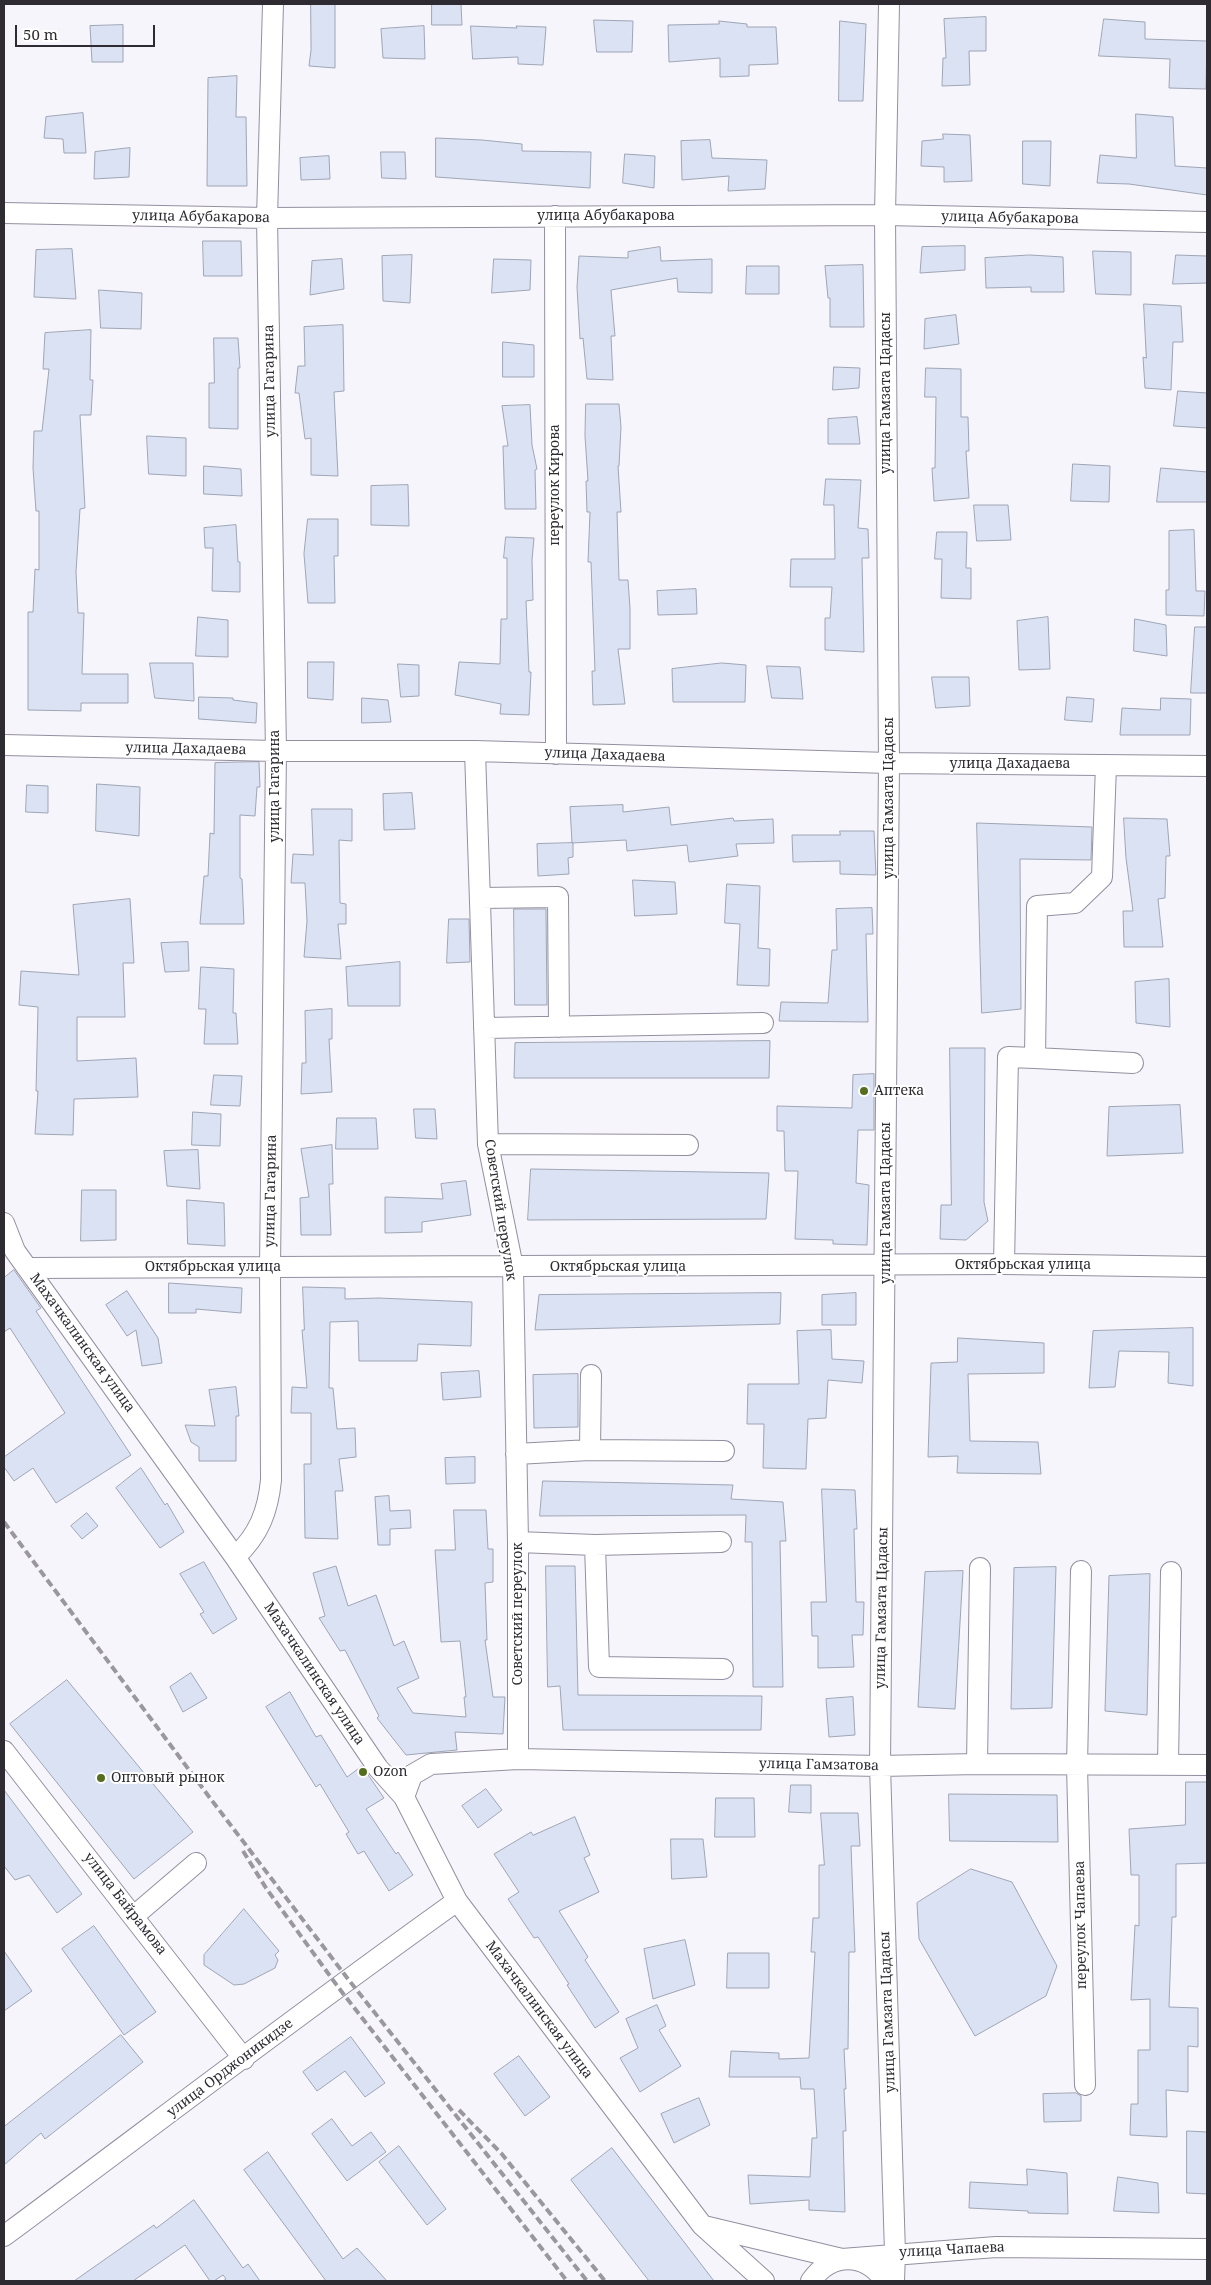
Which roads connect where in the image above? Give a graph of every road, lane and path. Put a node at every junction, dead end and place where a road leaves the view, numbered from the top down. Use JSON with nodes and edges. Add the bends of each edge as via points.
{"nodes":[{"id":1,"x":273,"y":4,"type":"edge"},
{"id":2,"x":889,"y":4,"type":"edge"},
{"id":3,"x":4,"y":213,"type":"edge"},
{"id":4,"x":885,"y":215,"type":"junction"},
{"id":5,"x":555,"y":216,"type":"junction"},
{"id":6,"x":267,"y":218,"type":"junction"},
{"id":7,"x":1207,"y":222,"type":"edge"},
{"id":8,"x":4,"y":745,"type":"edge"},
{"id":9,"x":276,"y":751,"type":"junction"},
{"id":10,"x":475,"y":751,"type":"junction"},
{"id":11,"x":556,"y":754,"type":"junction"},
{"id":12,"x":889,"y":763,"type":"junction"},
{"id":13,"x":1106,"y":765,"type":"junction"},
{"id":14,"x":1207,"y":766,"type":"edge"},
{"id":15,"x":480,"y":898,"type":"junction"},
{"id":16,"x":763,"y":1023,"type":"dead end"},
{"id":17,"x":559,"y":1026,"type":"junction"},
{"id":18,"x":484,"y":1028,"type":"junction"},
{"id":19,"x":1035,"y":1058,"type":"junction"},
{"id":20,"x":1133,"y":1063,"type":"dead end"},
{"id":21,"x":488,"y":1144,"type":"junction"},
{"id":22,"x":688,"y":1145,"type":"dead end"},
{"id":23,"x":4,"y":1223,"type":"edge"},
{"id":24,"x":10,"y":1255,"type":"edge"},
{"id":25,"x":1004,"y":1264,"type":"junction"},
{"id":26,"x":886,"y":1266,"type":"junction"},
{"id":27,"x":270,"y":1267,"type":"junction"},
{"id":28,"x":513,"y":1267,"type":"junction"},
{"id":29,"x":1207,"y":1267,"type":"edge"},
{"id":30,"x":28,"y":1268,"type":"junction"},
{"id":31,"x":591,"y":1375,"type":"dead end"},
{"id":32,"x":590,"y":1450,"type":"junction"},
{"id":33,"x":724,"y":1451,"type":"dead end"},
{"id":34,"x":516,"y":1454,"type":"junction"},
{"id":35,"x":518,"y":1542,"type":"junction"},
{"id":36,"x":721,"y":1542,"type":"dead end"},
{"id":37,"x":594,"y":1545,"type":"junction"},
{"id":38,"x":235,"y":1557,"type":"junction"},
{"id":39,"x":980,"y":1568,"type":"dead end"},
{"id":40,"x":1081,"y":1571,"type":"dead end"},
{"id":41,"x":1171,"y":1572,"type":"dead end"},
{"id":42,"x":723,"y":1669,"type":"dead end"},
{"id":43,"x":4,"y":1751,"type":"edge"},
{"id":44,"x":518,"y":1759,"type":"junction"},
{"id":45,"x":977,"y":1764,"type":"junction"},
{"id":46,"x":1168,"y":1765,"type":"junction"},
{"id":47,"x":1207,"y":1765,"type":"edge"},
{"id":48,"x":880,"y":1766,"type":"junction"},
{"id":49,"x":1077,"y":1766,"type":"junction"},
{"id":50,"x":404,"y":1798,"type":"junction"},
{"id":51,"x":196,"y":1863,"type":"dead end"},
{"id":52,"x":458,"y":1901,"type":"junction"},
{"id":53,"x":134,"y":1916,"type":"junction"},
{"id":54,"x":244,"y":2059,"type":"junction"},
{"id":55,"x":1085,"y":2084,"type":"dead end"},
{"id":56,"x":702,"y":2225,"type":"junction"},
{"id":57,"x":4,"y":2236,"type":"edge"},
{"id":58,"x":1207,"y":2249,"type":"edge"},
{"id":59,"x":895,"y":2253,"type":"junction"},
{"id":60,"x":842,"y":2259,"type":"junction"},
{"id":61,"x":764,"y":2281,"type":"edge"},
{"id":62,"x":811,"y":2281,"type":"edge"},
{"id":63,"x":885,"y":2281,"type":"edge"},
{"id":64,"x":894,"y":2281,"type":"edge"}],
"edges":[{"from":1,"to":6,"type":"street","name":"улица Гагарина"},
{"from":2,"to":4,"type":"street","name":"улица Гамзата Цадасы"},
{"from":3,"to":6,"type":"street","name":"улица Абубакарова"},
{"from":4,"to":5,"type":"street","name":"улица Абубакарова"},
{"from":4,"to":7,"type":"street","name":"улица Абубакарова"},
{"from":4,"to":12,"type":"street","name":"улица Гамзата Цадасы"},
{"from":5,"to":6,"type":"street","name":"улица Абубакарова"},
{"from":5,"to":11,"type":"street","name":"переулок Кирова"},
{"from":6,"to":9,"type":"street","name":"улица Гагарина"},
{"from":8,"to":9,"type":"street","name":"улица Дахадаева"},
{"from":9,"to":10,"type":"street","name":"улица Дахадаева"},
{"from":9,"to":27,"type":"street","name":"улица Гагарина"},
{"from":10,"to":11,"type":"street","name":"улица Дахадаева"},
{"from":10,"to":15,"type":"street","name":"Советский переулок"},
{"from":11,"to":12,"type":"street","name":"улица Дахадаева"},
{"from":12,"to":13,"type":"street","name":"улица Дахадаева"},
{"from":12,"to":26,"type":"street","name":"улица Гамзата Цадасы"},
{"from":13,"to":14,"type":"street","name":"улица Дахадаева"},
{"from":13,"to":19,"type":"street","via":[[1102,877],[1075,903],[1037,906]]},
{"from":15,"to":17,"type":"street","via":[[558,897]]},
{"from":15,"to":18,"type":"street","name":"Советский переулок"},
{"from":16,"to":17,"type":"street"},
{"from":17,"to":18,"type":"street"},
{"from":18,"to":21,"type":"street","name":"Советский переулок"},
{"from":19,"to":20,"type":"street"},
{"from":19,"to":25,"type":"street","via":[[1008,1057]]},
{"from":21,"to":22,"type":"street"},
{"from":21,"to":28,"type":"street","name":"Советский переулок"},
{"from":23,"to":24,"type":"street","name":"Махачкалинская улица"},
{"from":24,"to":30,"type":"street","name":"Махачкалинская улица"},
{"from":25,"to":26,"type":"street","name":"Октябрьская улица"},
{"from":25,"to":29,"type":"street","name":"Октябрьская улица"},
{"from":26,"to":28,"type":"street","name":"Октябрьская улица"},
{"from":26,"to":48,"type":"street","name":"улица Гамзата Цадасы"},
{"from":27,"to":28,"type":"street","name":"Октябрьская улица"},
{"from":27,"to":30,"type":"street","name":"Октябрьская улица"},
{"from":27,"to":38,"type":"street","name":"улица Гагарина","via":[[269,1499],[260,1526]]},
{"from":28,"to":34,"type":"street","name":"Советский переулок"},
{"from":30,"to":38,"type":"street","name":"Махачкалинская улица"},
{"from":31,"to":32,"type":"street"},
{"from":32,"to":33,"type":"street"},
{"from":32,"to":34,"type":"street"},
{"from":34,"to":35,"type":"street","name":"Советский переулок"},
{"from":35,"to":37,"type":"street"},
{"from":35,"to":44,"type":"street","name":"Советский переулок"},
{"from":36,"to":37,"type":"street"},
{"from":37,"to":42,"type":"street","via":[[599,1666]]},
{"from":38,"to":50,"type":"street","name":"Махачкалинская улица","via":[[378,1768]]},
{"from":39,"to":45,"type":"street"},
{"from":40,"to":49,"type":"street","name":"переулок Чапаева"},
{"from":41,"to":46,"type":"street"},
{"from":43,"to":53,"type":"street","name":"улица Байрамова"},
{"from":44,"to":48,"type":"street","name":"улица Гамзатова"},
{"from":44,"to":50,"type":"street","name":"улица Гамзатова","via":[[431,1764],[412,1775]]},
{"from":45,"to":48,"type":"street","name":"улица Гамзатова"},
{"from":45,"to":49,"type":"street","name":"улица Гамзатова"},
{"from":46,"to":47,"type":"street","name":"улица Гамзатова"},
{"from":46,"to":49,"type":"street","name":"улица Гамзатова"},
{"from":48,"to":59,"type":"street","name":"улица Гамзата Цадасы"},
{"from":49,"to":55,"type":"street","name":"переулок Чапаева"},
{"from":50,"to":52,"type":"street","name":"Махачкалинская улица"},
{"from":51,"to":53,"type":"street"},
{"from":52,"to":54,"type":"street","name":"улица Орджоникидзе","via":[[348,1979]]},
{"from":52,"to":56,"type":"street","name":"Махачкалинская улица"},
{"from":53,"to":54,"type":"street","name":"улица Байрамова"},
{"from":54,"to":57,"type":"street","name":"улица Орджоникидзе"},
{"from":56,"to":60,"type":"street","name":"улица Чапаева"},
{"from":56,"to":61,"type":"street","name":"Махачкалинская улица"},
{"from":58,"to":59,"type":"street","name":"улица Чапаева","via":[[996,2247]]},
{"from":59,"to":60,"type":"street","name":"улица Чапаева"},
{"from":59,"to":64,"type":"street","name":"улица Гамзата Цадасы"},
{"from":60,"to":62,"type":"street","via":[[818,2271]]},
{"from":60,"to":63,"type":"street","via":[[867,2263]]}]}
